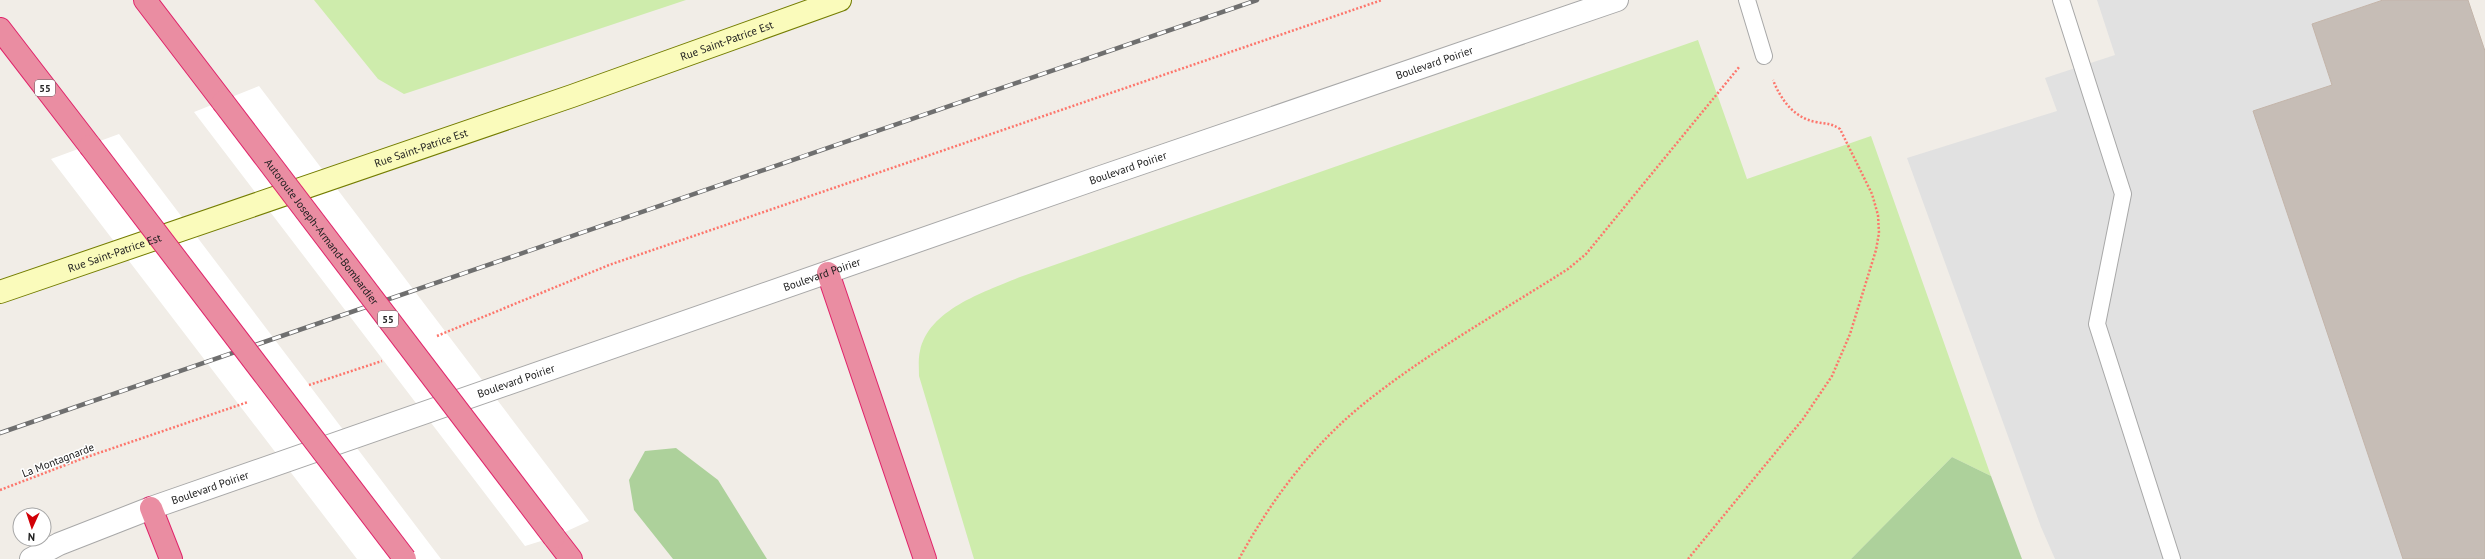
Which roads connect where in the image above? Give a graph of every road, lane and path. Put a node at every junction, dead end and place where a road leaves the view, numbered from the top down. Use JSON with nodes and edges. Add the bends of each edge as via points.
{"nodes":[{"id":1,"x":145,"y":0,"type":"edge"},
{"id":2,"x":840,"y":0,"type":"edge"},
{"id":3,"x":1382,"y":0,"type":"edge"},
{"id":4,"x":1617,"y":0,"type":"edge"},
{"id":5,"x":1747,"y":0,"type":"edge"},
{"id":6,"x":2062,"y":0,"type":"edge"},
{"id":7,"x":0,"y":29,"type":"edge"},
{"id":8,"x":1764,"y":56,"type":"junction"},
{"id":9,"x":828,"y":273,"type":"junction"},
{"id":10,"x":0,"y":292,"type":"edge"},
{"id":11,"x":431,"y":339,"type":"dead end"},
{"id":12,"x":385,"y":360,"type":"dead end"},
{"id":13,"x":307,"y":385,"type":"dead end"},
{"id":14,"x":255,"y":400,"type":"dead end"},
{"id":15,"x":0,"y":490,"type":"edge"},
{"id":16,"x":152,"y":508,"type":"junction"},
{"id":17,"x":31,"y":559,"type":"edge"},
{"id":18,"x":171,"y":559,"type":"edge"},
{"id":19,"x":405,"y":559,"type":"edge"},
{"id":20,"x":571,"y":559,"type":"edge"},
{"id":21,"x":925,"y":559,"type":"edge"},
{"id":22,"x":1240,"y":559,"type":"edge"},
{"id":23,"x":1688,"y":559,"type":"edge"},
{"id":24,"x":2172,"y":559,"type":"edge"}],
"edges":[{"from":1,"to":20,"type":"highway","name":"Autoroute Joseph-Armand-Bombardier","number":"55","bridge":true},
{"from":2,"to":10,"type":"street","name":"Rue Saint-Patrice Est","via":[[557,101]]},
{"from":3,"to":11,"type":"path","via":[[609,265]]},
{"from":4,"to":9,"type":"street","name":"Boulevard Poirier","via":[[1105,175]]},
{"from":5,"to":8,"type":"lane"},
{"from":6,"to":24,"type":"lane","via":[[2123,194],[2097,324]]},
{"from":7,"to":19,"type":"highway","number":"55","bridge":true},
{"from":8,"to":22,"type":"path","via":[[1742,64],[1733,73],[1586,254],[1568,269],[1398,378],[1360,407],[1293,476],[1266,513]]},
{"from":8,"to":23,"type":"path","via":[[1787,106],[1800,117],[1830,123],[1840,129],[1872,194],[1878,215],[1879,233],[1850,334],[1832,376],[1803,419]]},
{"from":9,"to":16,"type":"street","name":"Boulevard Poirier"},
{"from":9,"to":21,"type":"highway"},
{"from":12,"to":13,"type":"path"},
{"from":14,"to":15,"type":"path","name":"La Montagnarde","via":[[121,445]]},
{"from":16,"to":17,"type":"street","name":"Boulevard Poirier","via":[[59,544]]},
{"from":16,"to":18,"type":"highway"}]}
